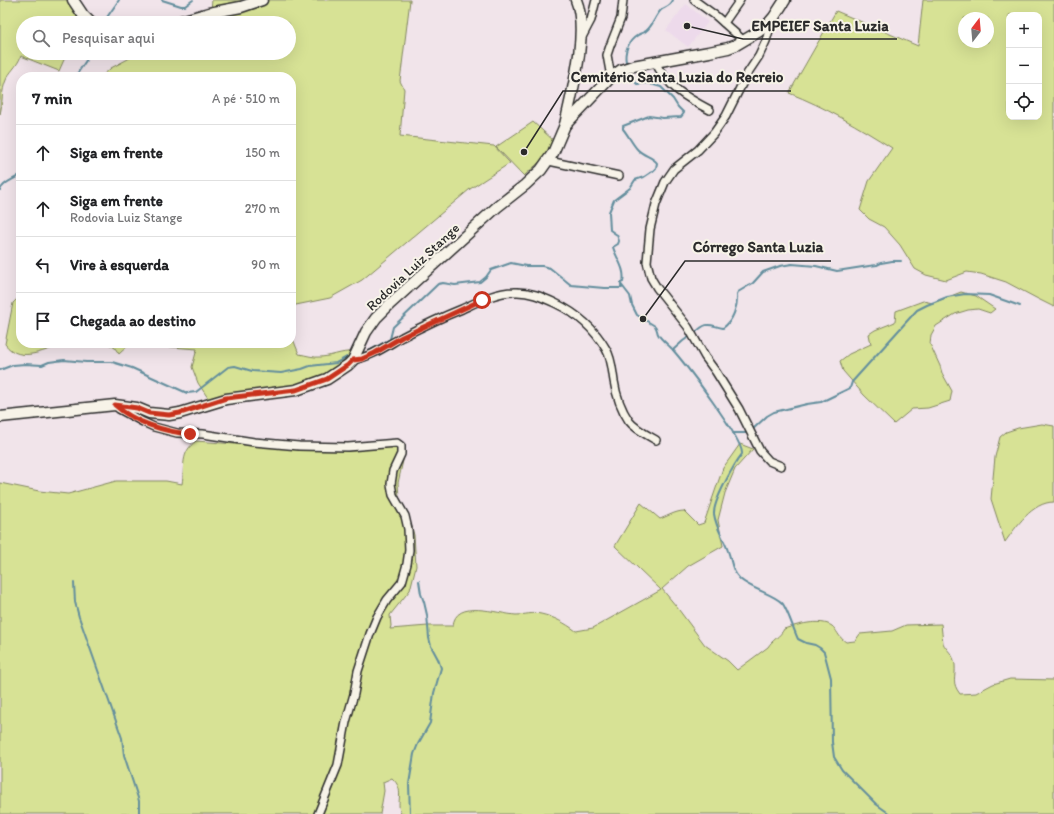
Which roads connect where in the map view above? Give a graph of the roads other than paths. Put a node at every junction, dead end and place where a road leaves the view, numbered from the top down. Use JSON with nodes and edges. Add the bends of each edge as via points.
{"nodes":[{"id":1,"x":73,"y":0,"type":"edge"},
{"id":2,"x":262,"y":0,"type":"edge"},
{"id":3,"x":576,"y":0,"type":"edge"},
{"id":4,"x":596,"y":0,"type":"edge"},
{"id":5,"x":623,"y":0,"type":"edge"},
{"id":6,"x":694,"y":0,"type":"edge"},
{"id":7,"x":740,"y":0,"type":"edge"},
{"id":8,"x":785,"y":0,"type":"edge"},
{"id":9,"x":84,"y":16,"type":"edge"},
{"id":10,"x":198,"y":16,"type":"edge"},
{"id":11,"x":772,"y":20,"type":"junction"},
{"id":12,"x":724,"y":23,"type":"junction"},
{"id":13,"x":581,"y":40,"type":"junction"},
{"id":14,"x":744,"y":41,"type":"junction"},
{"id":15,"x":654,"y":62,"type":"junction"},
{"id":16,"x":611,"y":77,"type":"junction"},
{"id":17,"x":710,"y":110,"type":"dead end"},
{"id":18,"x":565,"y":126,"type":"junction"},
{"id":19,"x":549,"y":161,"type":"junction"},
{"id":20,"x":619,"y":176,"type":"dead end"},
{"id":21,"x":353,"y":360,"type":"junction"},
{"id":22,"x":115,"y":405,"type":"junction"},
{"id":23,"x":0,"y":417,"type":"edge"},
{"id":24,"x":656,"y":440,"type":"dead end"},
{"id":25,"x":781,"y":466,"type":"dead end"},
{"id":26,"x":318,"y":814,"type":"edge"}],
"edges":[{"from":1,"to":9,"type":"street"},
{"from":2,"to":10,"type":"street"},
{"from":3,"to":13,"type":"street","via":[[580,13]]},
{"from":4,"to":13,"type":"street","via":[[591,20]]},
{"from":5,"to":16,"type":"street","via":[[621,18],[607,55]]},
{"from":6,"to":12,"type":"street"},
{"from":7,"to":12,"type":"street"},
{"from":8,"to":11,"type":"street","name":"Rodovia Luiz Stange"},
{"from":11,"to":14,"type":"street","name":"Rodovia Luiz Stange"},
{"from":11,"to":25,"type":"street","via":[[759,56],[726,116],[714,133],[674,169],[665,182],[656,204],[647,254],[649,270],[657,288],[688,327],[739,409],[760,451],[769,460]]},
{"from":12,"to":14,"type":"street"},
{"from":13,"to":18,"type":"street"},
{"from":14,"to":15,"type":"street","name":"Rodovia Luiz Stange","via":[[728,48]]},
{"from":15,"to":16,"type":"street","name":"Rodovia Luiz Stange","via":[[621,70]]},
{"from":15,"to":17,"type":"street","via":[[664,79],[677,91]]},
{"from":16,"to":18,"type":"street","name":"Rodovia Luiz Stange"},
{"from":18,"to":19,"type":"street","name":"Rodovia Luiz Stange"},
{"from":19,"to":20,"type":"street"},
{"from":19,"to":21,"type":"street","name":"Rodovia Luiz Stange","via":[[525,186],[497,207],[376,318],[366,332]]},
{"from":21,"to":22,"type":"street","name":"Rodovia Luiz Stange","via":[[327,379],[296,390],[226,398],[180,413],[159,414]]},
{"from":21,"to":24,"type":"street","via":[[362,359],[450,314],[498,294],[535,294],[573,312],[589,327],[606,348],[620,403],[629,421]]},
{"from":22,"to":23,"type":"street","name":"Rodovia Luiz Stange"},
{"from":22,"to":26,"type":"street","via":[[154,427],[177,433],[299,446],[348,447],[398,442],[401,446],[391,484],[393,494],[405,516],[408,530],[408,564],[402,582],[387,600],[370,634],[358,671],[338,765]]}]}
